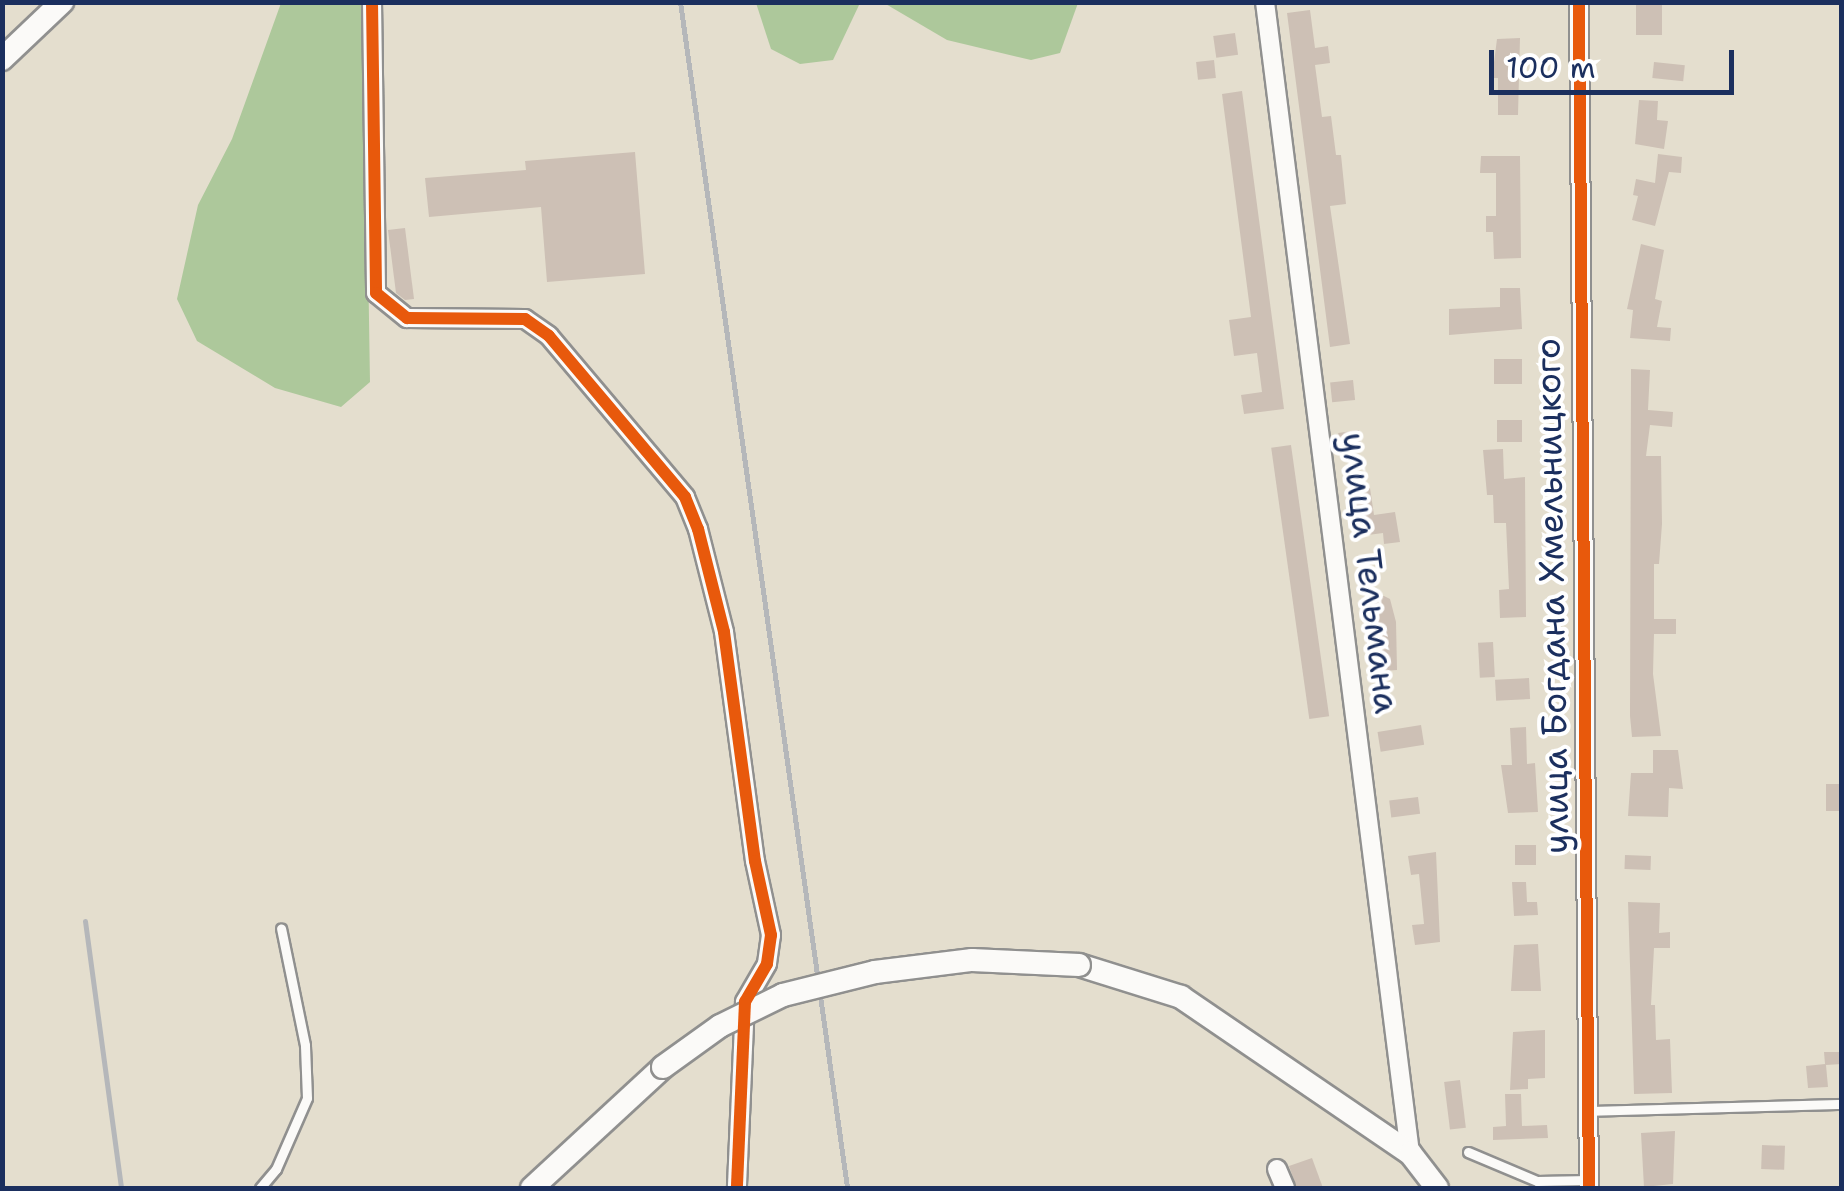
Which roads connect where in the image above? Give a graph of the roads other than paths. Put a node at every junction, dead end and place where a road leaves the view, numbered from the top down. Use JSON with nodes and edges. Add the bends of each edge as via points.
{"nodes":[{"id":1,"x":62,"y":2,"type":"edge"},
{"id":2,"x":372,"y":2,"type":"edge"},
{"id":3,"x":1265,"y":2,"type":"edge"},
{"id":4,"x":1579,"y":2,"type":"edge"},
{"id":5,"x":2,"y":59,"type":"edge"},
{"id":6,"x":281,"y":928,"type":"dead end"},
{"id":7,"x":1842,"y":1104,"type":"edge"},
{"id":8,"x":1587,"y":1111,"type":"junction"},
{"id":9,"x":1410,"y":1152,"type":"junction"},
{"id":10,"x":1468,"y":1152,"type":"dead end"},
{"id":11,"x":1277,"y":1170,"type":"dead end"},
{"id":12,"x":1589,"y":1184,"type":"edge"},
{"id":13,"x":260,"y":1188,"type":"edge"},
{"id":14,"x":532,"y":1188,"type":"edge"},
{"id":15,"x":737,"y":1188,"type":"edge"},
{"id":16,"x":1285,"y":1188,"type":"edge"},
{"id":17,"x":1437,"y":1188,"type":"edge"}],
"edges":[{"from":1,"to":5,"type":"street"},
{"from":2,"to":15,"type":"street","via":[[376,293],[407,318],[525,320],[549,336],[685,497],[698,529],[724,632],[754,861],[772,935],[768,964],[745,1002]]},
{"from":3,"to":9,"type":"street","name":"улица Тельмана"},
{"from":4,"to":8,"type":"street","name":"улица Богдана Хмельницкого"},
{"from":6,"to":13,"type":"lane","via":[[305,1046],[306,1098],[276,1170]]},
{"from":7,"to":8,"type":"lane"},
{"from":8,"to":12,"type":"street","name":"улица Богдана Хмельницкого"},
{"from":9,"to":14,"type":"street","bridge":true,"via":[[1180,997],[1079,965],[972,960],[857,976],[783,995],[720,1026],[663,1068]]},
{"from":9,"to":17,"type":"street"},
{"from":10,"to":12,"type":"lane","via":[[1537,1181]]},
{"from":11,"to":16,"type":"street"}]}
